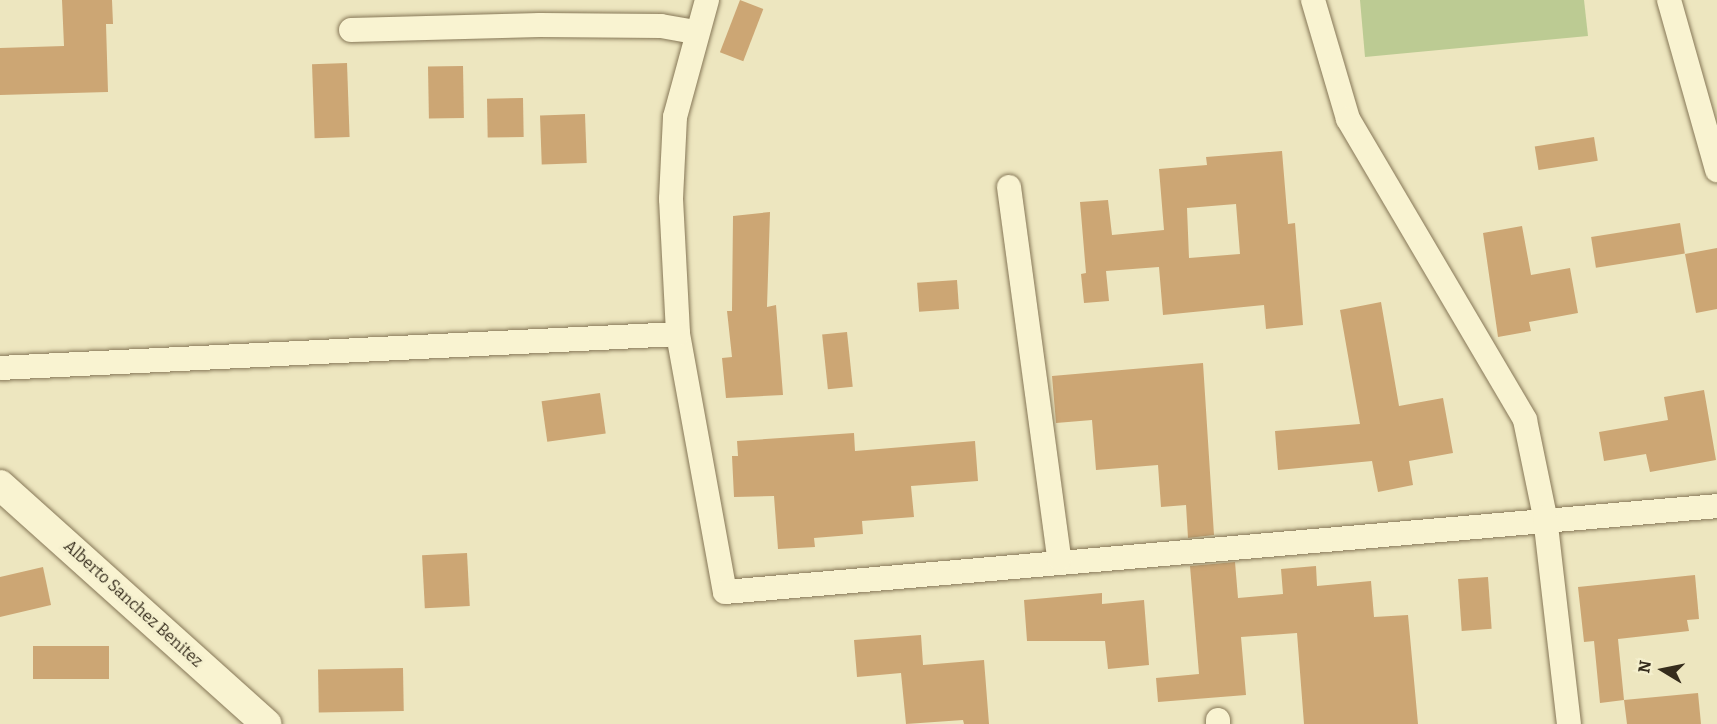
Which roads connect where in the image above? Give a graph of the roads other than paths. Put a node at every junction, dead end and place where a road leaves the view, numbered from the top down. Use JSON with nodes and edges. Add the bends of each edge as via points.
{"nodes":[{"id":1,"x":707,"y":0,"type":"edge"},
{"id":2,"x":1313,"y":0,"type":"edge"},
{"id":3,"x":1669,"y":0,"type":"edge"},
{"id":4,"x":351,"y":30,"type":"dead end"},
{"id":5,"x":695,"y":32,"type":"junction"},
{"id":6,"x":1717,"y":170,"type":"edge"},
{"id":7,"x":1009,"y":187,"type":"dead end"},
{"id":8,"x":678,"y":334,"type":"junction"},
{"id":9,"x":0,"y":368,"type":"edge"},
{"id":10,"x":0,"y":484,"type":"edge"},
{"id":11,"x":1717,"y":506,"type":"edge"},
{"id":12,"x":1545,"y":517,"type":"junction"},
{"id":13,"x":1059,"y":560,"type":"junction"},
{"id":14,"x":266,"y":724,"type":"edge"},
{"id":15,"x":1569,"y":724,"type":"edge"}],
"edges":[{"from":1,"to":5,"type":"street"},
{"from":2,"to":12,"type":"street","via":[[1348,119],[1525,420]]},
{"from":3,"to":6,"type":"street"},
{"from":4,"to":5,"type":"street","via":[[540,25],[661,26]]},
{"from":5,"to":8,"type":"street","via":[[675,117],[671,199]]},
{"from":7,"to":13,"type":"street"},
{"from":8,"to":9,"type":"street"},
{"from":8,"to":13,"type":"street","via":[[725,592]]},
{"from":10,"to":14,"type":"street","name":"Alberto Sanchez Benitez"},
{"from":11,"to":12,"type":"street"},
{"from":12,"to":13,"type":"street"},
{"from":12,"to":15,"type":"street"}]}
